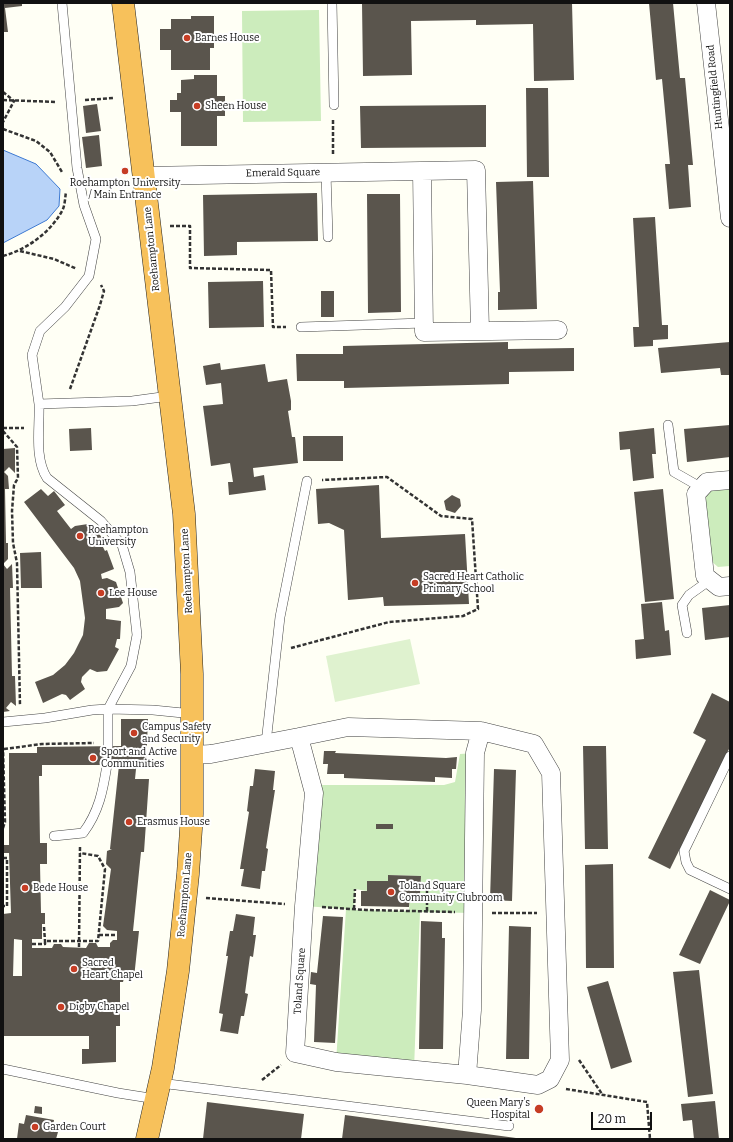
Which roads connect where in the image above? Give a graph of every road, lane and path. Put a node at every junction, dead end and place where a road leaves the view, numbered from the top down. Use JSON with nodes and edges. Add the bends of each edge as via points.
{"nodes":[{"id":1,"x":62,"y":3,"type":"edge"},
{"id":2,"x":123,"y":3,"type":"edge"},
{"id":3,"x":332,"y":3,"type":"edge"},
{"id":4,"x":706,"y":3,"type":"edge"},
{"id":5,"x":3,"y":92,"type":"edge"},
{"id":6,"x":334,"y":105,"type":"joint"},
{"id":7,"x":3,"y":122,"type":"edge"},
{"id":8,"x":3,"y":129,"type":"edge"},
{"id":9,"x":422,"y":171,"type":"junction"},
{"id":10,"x":329,"y":173,"type":"junction"},
{"id":11,"x":63,"y":174,"type":"dead end"},
{"id":12,"x":144,"y":176,"type":"junction"},
{"id":13,"x":65,"y":186,"type":"dead end"},
{"id":14,"x":730,"y":218,"type":"edge"},
{"id":15,"x":150,"y":227,"type":"junction"},
{"id":16,"x":328,"y":237,"type":"dead end"},
{"id":17,"x":3,"y":256,"type":"edge"},
{"id":18,"x":424,"y":323,"type":"junction"},
{"id":19,"x":301,"y":327,"type":"joint"},
{"id":20,"x":558,"y":330,"type":"dead end"},
{"id":21,"x":480,"y":331,"type":"junction"},
{"id":22,"x":169,"y":396,"type":"junction"},
{"id":23,"x":39,"y":404,"type":"junction"},
{"id":24,"x":668,"y":425,"type":"dead end"},
{"id":25,"x":40,"y":428,"type":"junction"},
{"id":26,"x":3,"y":430,"type":"edge"},
{"id":27,"x":730,"y":480,"type":"edge"},
{"id":28,"x":307,"y":481,"type":"joint"},
{"id":29,"x":702,"y":488,"type":"junction"},
{"id":30,"x":710,"y":580,"type":"junction"},
{"id":31,"x":730,"y":586,"type":"edge"},
{"id":32,"x":687,"y":633,"type":"dead end"},
{"id":33,"x":275,"y":652,"type":"junction"},
{"id":34,"x":108,"y":709,"type":"junction"},
{"id":35,"x":193,"y":714,"type":"junction"},
{"id":36,"x":20,"y":720,"type":"junction"},
{"id":37,"x":3,"y":722,"type":"edge"},
{"id":38,"x":481,"y":731,"type":"junction"},
{"id":39,"x":299,"y":737,"type":"junction"},
{"id":40,"x":108,"y":744,"type":"joint"},
{"id":41,"x":266,"y":744,"type":"junction"},
{"id":42,"x":4,"y":749,"type":"edge"},
{"id":43,"x":193,"y":755,"type":"junction"},
{"id":44,"x":730,"y":756,"type":"edge"},
{"id":45,"x":107,"y":765,"type":"dead end"},
{"id":46,"x":3,"y":828,"type":"edge"},
{"id":47,"x":83,"y":833,"type":"junction"},
{"id":48,"x":54,"y":836,"type":"dead end"},
{"id":49,"x":80,"y":853,"type":"junction"},
{"id":50,"x":3,"y":858,"type":"edge"},
{"id":51,"x":427,"y":882,"type":"dead end"},
{"id":52,"x":355,"y":889,"type":"dead end"},
{"id":53,"x":730,"y":889,"type":"edge"},
{"id":54,"x":186,"y":896,"type":"junction"},
{"id":55,"x":3,"y":906,"type":"edge"},
{"id":56,"x":304,"y":906,"type":"junction"},
{"id":57,"x":354,"y":909,"type":"junction"},
{"id":58,"x":427,"y":911,"type":"junction"},
{"id":59,"x":473,"y":913,"type":"junction"},
{"id":60,"x":556,"y":913,"type":"junction"},
{"id":61,"x":44,"y":927,"type":"dead end"},
{"id":62,"x":99,"y":935,"type":"junction"},
{"id":63,"x":117,"y":935,"type":"dead end"},
{"id":64,"x":45,"y":941,"type":"junction"},
{"id":65,"x":80,"y":941,"type":"junction"},
{"id":66,"x":32,"y":944,"type":"dead end"},
{"id":67,"x":80,"y":947,"type":"dead end"},
{"id":68,"x":295,"y":1053,"type":"junction"},
{"id":69,"x":3,"y":1069,"type":"edge"},
{"id":70,"x":467,"y":1075,"type":"junction"},
{"id":71,"x":256,"y":1079,"type":"dead end"},
{"id":72,"x":538,"y":1085,"type":"junction"},
{"id":73,"x":158,"y":1091,"type":"junction"},
{"id":74,"x":509,"y":1126,"type":"dead end"},
{"id":75,"x":147,"y":1139,"type":"edge"},
{"id":76,"x":650,"y":1139,"type":"edge"}],
"edges":[{"from":1,"to":23,"type":"lane","via":[[77,168],[84,205],[96,239],[89,276],[65,306],[40,331],[32,355]]},
{"from":2,"to":12,"type":"highway","name":"Roehampton Lane"},
{"from":3,"to":6,"type":"lane"},
{"from":4,"to":14,"type":"street","name":"Huntingfield Road"},
{"from":5,"to":7,"type":"path","via":[[14,101]]},
{"from":6,"to":10,"type":"path"},
{"from":8,"to":11,"type":"path","via":[[36,141],[50,152]]},
{"from":9,"to":10,"type":"street","name":"Emerald Square"},
{"from":9,"to":18,"type":"street"},
{"from":9,"to":21,"type":"street","name":"Emerald Square","via":[[476,170]]},
{"from":10,"to":12,"type":"street","name":"Emerald Square"},
{"from":10,"to":16,"type":"lane"},
{"from":12,"to":15,"type":"highway","name":"Roehampton Lane"},
{"from":13,"to":17,"type":"path","via":[[62,210],[43,235],[20,251]]},
{"from":15,"to":19,"type":"path","via":[[190,226],[190,268],[271,270],[273,327]]},
{"from":15,"to":22,"type":"highway","name":"Roehampton Lane"},
{"from":18,"to":19,"type":"lane"},
{"from":18,"to":21,"type":"street","via":[[424,332]]},
{"from":20,"to":21,"type":"street"},
{"from":22,"to":23,"type":"lane","via":[[132,401]]},
{"from":22,"to":35,"type":"highway","name":"Roehampton Lane","via":[[184,521]]},
{"from":23,"to":25,"type":"lane"},
{"from":24,"to":29,"type":"lane","via":[[674,472]]},
{"from":25,"to":26,"type":"path"},
{"from":25,"to":34,"type":"lane","via":[[41,469],[47,478],[101,521],[122,545],[130,572],[137,635],[132,666]]},
{"from":26,"to":36,"type":"path","via":[[17,448],[18,478],[14,485],[12,511],[13,543],[17,563]]},
{"from":27,"to":29,"type":"street","via":[[707,482]]},
{"from":28,"to":33,"type":"lane","via":[[282,602]]},
{"from":28,"to":33,"type":"path","via":[[387,477],[441,516],[472,519],[478,609],[463,616],[389,622]]},
{"from":29,"to":30,"type":"street","via":[[696,494],[705,576]]},
{"from":30,"to":31,"type":"street","via":[[718,587]]},
{"from":30,"to":32,"type":"lane","via":[[689,596],[682,605]]},
{"from":33,"to":41,"type":"lane"},
{"from":34,"to":35,"type":"lane"},
{"from":34,"to":36,"type":"lane"},
{"from":34,"to":40,"type":"lane"},
{"from":35,"to":43,"type":"highway","name":"Roehampton Lane"},
{"from":36,"to":37,"type":"lane"},
{"from":38,"to":39,"type":"street","via":[[348,727]]},
{"from":38,"to":59,"type":"street","via":[[475,753]]},
{"from":38,"to":60,"type":"street","via":[[534,744],[551,773]]},
{"from":39,"to":41,"type":"street"},
{"from":39,"to":56,"type":"street","name":"Toland Square","via":[[314,793]]},
{"from":40,"to":42,"type":"path","via":[[42,744]]},
{"from":41,"to":43,"type":"street"},
{"from":42,"to":46,"type":"path"},
{"from":43,"to":54,"type":"highway","name":"Roehampton Lane"},
{"from":44,"to":53,"type":"lane","via":[[684,851],[690,870]]},
{"from":45,"to":47,"type":"lane","via":[[98,809]]},
{"from":47,"to":48,"type":"lane"},
{"from":47,"to":49,"type":"path"},
{"from":49,"to":62,"type":"path","via":[[98,856],[104,869]]},
{"from":49,"to":65,"type":"path"},
{"from":50,"to":55,"type":"path","via":[[7,858],[7,906]]},
{"from":51,"to":58,"type":"path"},
{"from":52,"to":57,"type":"path"},
{"from":54,"to":56,"type":"path"},
{"from":54,"to":73,"type":"highway","name":"Roehampton Lane","via":[[178,971]]},
{"from":56,"to":57,"type":"path"},
{"from":56,"to":68,"type":"street","name":"Toland Square"},
{"from":57,"to":58,"type":"path"},
{"from":58,"to":59,"type":"path"},
{"from":59,"to":60,"type":"path"},
{"from":59,"to":70,"type":"street","via":[[472,1010]]},
{"from":60,"to":72,"type":"street","via":[[560,1060],[550,1079]]},
{"from":61,"to":64,"type":"path"},
{"from":62,"to":63,"type":"path"},
{"from":62,"to":65,"type":"path","via":[[98,941]]},
{"from":64,"to":65,"type":"path"},
{"from":64,"to":66,"type":"path","via":[[45,944]]},
{"from":65,"to":67,"type":"path"},
{"from":68,"to":70,"type":"street","via":[[336,1062]]},
{"from":68,"to":71,"type":"path","via":[[264,1080]]},
{"from":69,"to":73,"type":"lane","via":[[118,1093]]},
{"from":70,"to":72,"type":"street"},
{"from":72,"to":76,"type":"path","via":[[647,1102]]},
{"from":73,"to":74,"type":"lane"},
{"from":73,"to":75,"type":"highway","name":"Roehampton Lane"}]}
